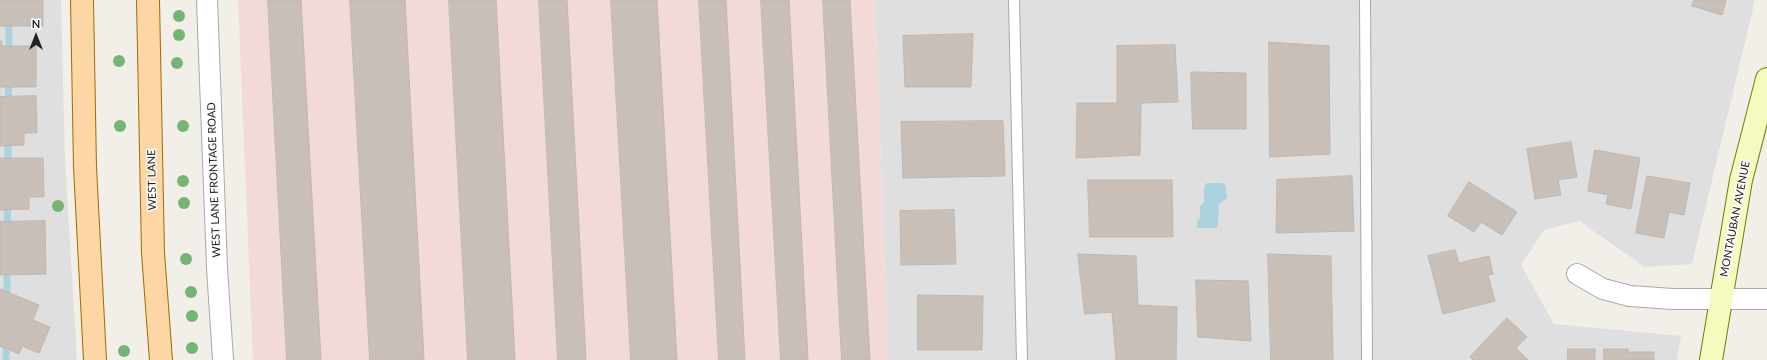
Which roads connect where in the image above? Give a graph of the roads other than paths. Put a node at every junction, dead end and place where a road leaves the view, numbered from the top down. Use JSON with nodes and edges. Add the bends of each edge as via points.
{"nodes":[{"id":1,"x":82,"y":0,"type":"edge"},
{"id":2,"x":148,"y":0,"type":"edge"},
{"id":3,"x":207,"y":0,"type":"edge"},
{"id":4,"x":1014,"y":0,"type":"edge"},
{"id":5,"x":1365,"y":0,"type":"edge"},
{"id":6,"x":1767,"y":79,"type":"edge"},
{"id":7,"x":1577,"y":274,"type":"dead end"},
{"id":8,"x":1720,"y":299,"type":"junction"},
{"id":9,"x":1767,"y":299,"type":"edge"},
{"id":10,"x":95,"y":360,"type":"edge"},
{"id":11,"x":161,"y":360,"type":"edge"},
{"id":12,"x":223,"y":360,"type":"edge"},
{"id":13,"x":1022,"y":360,"type":"edge"},
{"id":14,"x":1366,"y":360,"type":"edge"},
{"id":15,"x":1711,"y":360,"type":"edge"}],
"edges":[{"from":1,"to":10,"type":"main road","via":[[85,167]]},
{"from":2,"to":11,"type":"main road","name":"WEST LANE","via":[[153,253]]},
{"from":3,"to":12,"type":"street","name":"WEST LANE FRONTAGE ROAD"},
{"from":4,"to":13,"type":"lane"},
{"from":5,"to":14,"type":"lane"},
{"from":6,"to":8,"type":"street","name":"MONTAUBAN AVENUE","via":[[1741,180]]},
{"from":7,"to":8,"type":"street","via":[[1603,289],[1630,296]]},
{"from":8,"to":9,"type":"street"},
{"from":8,"to":15,"type":"street","name":"MONTAUBAN AVENUE"}]}
